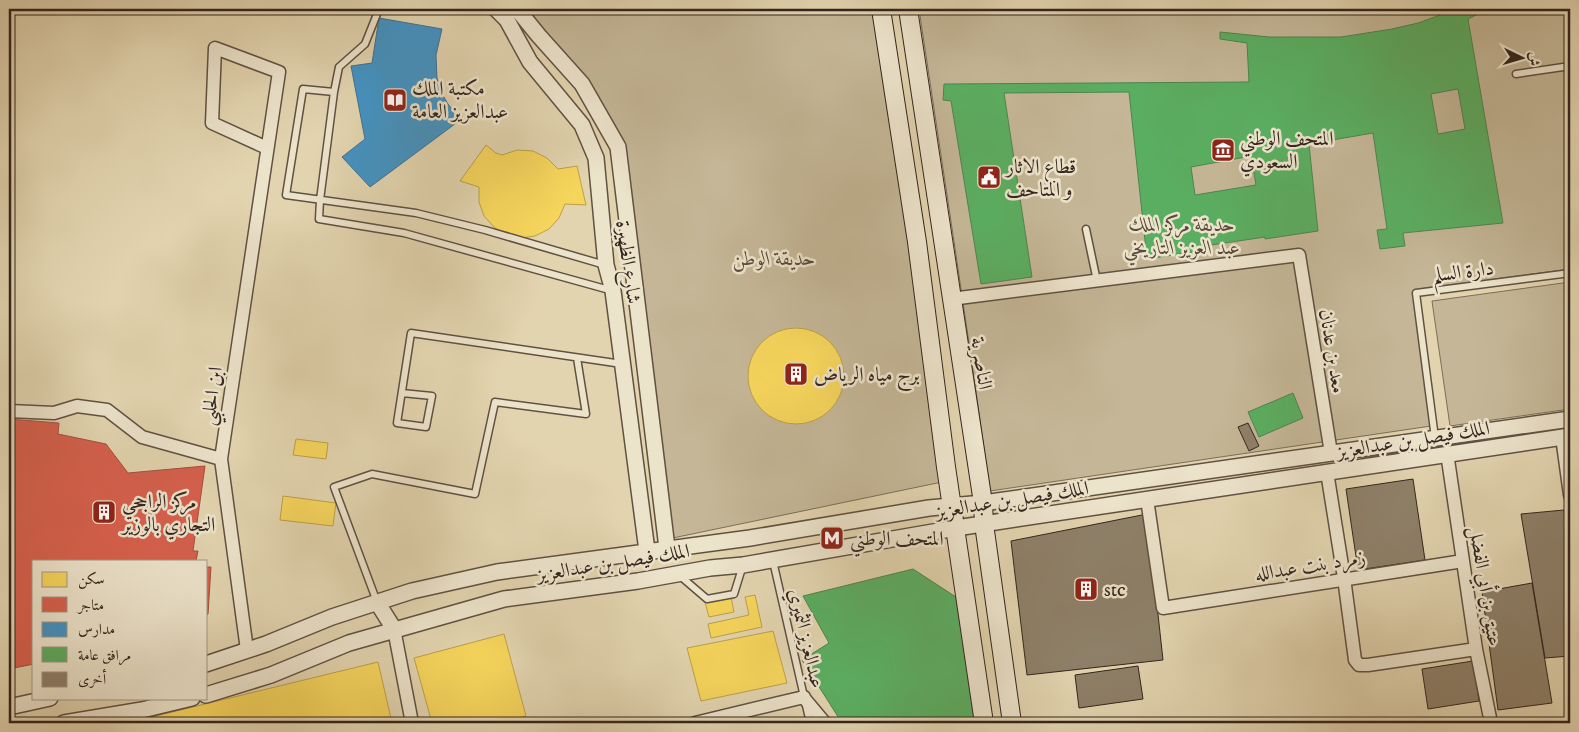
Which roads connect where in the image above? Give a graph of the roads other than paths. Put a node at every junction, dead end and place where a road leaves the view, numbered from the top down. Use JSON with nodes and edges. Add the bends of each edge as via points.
{"nodes":[{"id":1,"x":379,"y":9,"type":"edge"},
{"id":2,"x":496,"y":9,"type":"edge"},
{"id":3,"x":517,"y":9,"type":"edge"},
{"id":4,"x":881,"y":9,"type":"edge"},
{"id":5,"x":908,"y":9,"type":"edge"},
{"id":6,"x":1570,"y":66,"type":"edge"},
{"id":7,"x":1516,"y":74,"type":"dead end"},
{"id":8,"x":334,"y":92,"type":"junction"},
{"id":9,"x":267,"y":148,"type":"junction"},
{"id":10,"x":320,"y":200,"type":"junction"},
{"id":11,"x":1086,"y":230,"type":"dead end"},
{"id":12,"x":942,"y":238,"type":"junction"},
{"id":13,"x":917,"y":242,"type":"junction"},
{"id":14,"x":606,"y":265,"type":"junction"},
{"id":15,"x":1570,"y":273,"type":"edge"},
{"id":16,"x":1097,"y":281,"type":"junction"},
{"id":17,"x":613,"y":291,"type":"junction"},
{"id":18,"x":951,"y":299,"type":"junction"},
{"id":19,"x":576,"y":358,"type":"junction"},
{"id":20,"x":623,"y":364,"type":"junction"},
{"id":21,"x":402,"y":393,"type":"junction"},
{"id":22,"x":9,"y":411,"type":"edge"},
{"id":23,"x":1570,"y":419,"type":"edge"},
{"id":24,"x":1566,"y":436,"type":"edge"},
{"id":25,"x":1435,"y":439,"type":"junction"},
{"id":26,"x":1331,"y":453,"type":"junction"},
{"id":27,"x":1447,"y":453,"type":"junction"},
{"id":28,"x":221,"y":459,"type":"junction"},
{"id":29,"x":1327,"y":472,"type":"junction"},
{"id":30,"x":1570,"y":495,"type":"edge"},
{"id":31,"x":1147,"y":499,"type":"junction"},
{"id":32,"x":983,"y":503,"type":"junction"},
{"id":33,"x":953,"y":506,"type":"junction"},
{"id":34,"x":984,"y":524,"type":"junction"},
{"id":35,"x":956,"y":528,"type":"junction"},
{"id":36,"x":667,"y":548,"type":"junction"},
{"id":37,"x":646,"y":551,"type":"junction"},
{"id":38,"x":773,"y":559,"type":"junction"},
{"id":39,"x":1463,"y":561,"type":"junction"},
{"id":40,"x":743,"y":565,"type":"junction"},
{"id":41,"x":678,"y":574,"type":"junction"},
{"id":42,"x":1344,"y":578,"type":"junction"},
{"id":43,"x":377,"y":602,"type":"junction"},
{"id":44,"x":394,"y":629,"type":"junction"},
{"id":45,"x":1476,"y":649,"type":"junction"},
{"id":46,"x":247,"y":650,"type":"junction"},
{"id":47,"x":208,"y":663,"type":"edge"},
{"id":48,"x":208,"y":694,"type":"edge"},
{"id":49,"x":804,"y":698,"type":"junction"},
{"id":50,"x":41,"y":700,"type":"edge"},
{"id":51,"x":184,"y":700,"type":"edge"},
{"id":52,"x":9,"y":707,"type":"edge"},
{"id":53,"x":64,"y":723,"type":"edge"},
{"id":54,"x":412,"y":723,"type":"edge"},
{"id":55,"x":694,"y":723,"type":"edge"},
{"id":56,"x":810,"y":723,"type":"edge"},
{"id":57,"x":825,"y":723,"type":"edge"},
{"id":58,"x":984,"y":723,"type":"edge"},
{"id":59,"x":1012,"y":723,"type":"edge"},
{"id":60,"x":1491,"y":723,"type":"edge"}],
"edges":[{"from":1,"to":8,"type":"lane","via":[[365,44],[339,67]]},
{"from":2,"to":14,"type":"street","name":"شارع الظهيرة","via":[[530,62],[582,125],[596,158]]},
{"from":3,"to":36,"type":"street","name":"شارع الظهيرة","via":[[582,84],[618,147]]},
{"from":4,"to":13,"type":"main road"},
{"from":5,"to":12,"type":"main road","name":"الناصرية"},
{"from":6,"to":7,"type":"lane"},
{"from":8,"to":10,"type":"lane"},
{"from":8,"to":10,"type":"lane","via":[[303,89],[286,195]]},
{"from":9,"to":9,"type":"street","name":"ابن الحلبي","via":[[212,123],[216,48],[279,72]]},
{"from":9,"to":28,"type":"street","name":"ابن الحلبي"},
{"from":10,"to":14,"type":"lane","via":[[416,213]]},
{"from":10,"to":17,"type":"lane","via":[[319,219],[404,233]]},
{"from":11,"to":16,"type":"lane"},
{"from":12,"to":13,"type":"main road","via":[[941,251],[932,258],[921,254]]},
{"from":12,"to":18,"type":"main road","name":"الناصرية"},
{"from":13,"to":33,"type":"main road"},
{"from":14,"to":17,"type":"street","name":"شارع الظهيرة"},
{"from":15,"to":25,"type":"lane","name":"دارة السلم","via":[[1416,293]]},
{"from":16,"to":18,"type":"street"},
{"from":16,"to":26,"type":"street","name":"معد بن عدنان","via":[[1299,255]]},
{"from":17,"to":20,"type":"street","name":"شارع الظهيرة"},
{"from":18,"to":32,"type":"main road","name":"الناصرية"},
{"from":19,"to":20,"type":"lane"},
{"from":19,"to":21,"type":"lane","via":[[412,333]]},
{"from":19,"to":43,"type":"lane","via":[[586,414],[495,402],[476,494],[372,474],[334,487]]},
{"from":20,"to":37,"type":"street","name":"شارع الظهيرة"},
{"from":21,"to":21,"type":"lane","via":[[397,424],[426,428],[432,396]]},
{"from":22,"to":28,"type":"street","via":[[54,414],[77,406],[107,410],[142,437]]},
{"from":23,"to":25,"type":"street","name":"الملك فيصل بن عبدالعزيز"},
{"from":24,"to":27,"type":"street","name":"الملك فيصل بن عبدالعزيز"},
{"from":24,"to":30,"type":"street"},
{"from":25,"to":26,"type":"street","name":"الملك فيصل بن عبدالعزيز"},
{"from":26,"to":32,"type":"street","name":"الملك فيصل بن عبدالعزيز"},
{"from":27,"to":29,"type":"street","name":"الملك فيصل بن عبدالعزيز"},
{"from":27,"to":39,"type":"street","name":"عتيق بن أبي الفضل"},
{"from":28,"to":46,"type":"street","name":"ابن الحلبي"},
{"from":29,"to":31,"type":"street","name":"الملك فيصل بن عبدالعزيز"},
{"from":29,"to":42,"type":"street"},
{"from":31,"to":34,"type":"street","name":"الملك فيصل بن عبدالعزيز"},
{"from":31,"to":42,"type":"street","name":"زمرد بنت عبدالله","via":[[1163,608]]},
{"from":32,"to":33,"type":"street","name":"الملك فيصل بن عبدالعزيز"},
{"from":32,"to":34,"type":"main road","name":"الناصرية"},
{"from":33,"to":35,"type":"main road"},
{"from":33,"to":36,"type":"street","name":"الملك فيصل بن عبدالعزيز"},
{"from":34,"to":35,"type":"street","name":"الملك فيصل بن عبدالعزيز"},
{"from":34,"to":59,"type":"main road","name":"الناصرية"},
{"from":35,"to":38,"type":"street","name":"الملك فيصل بن عبدالعزيز"},
{"from":35,"to":58,"type":"main road"},
{"from":36,"to":37,"type":"street","name":"الملك فيصل بن عبدالعزيز"},
{"from":37,"to":43,"type":"street","name":"الملك فيصل بن عبدالعزيز","via":[[497,572]]},
{"from":38,"to":40,"type":"street","name":"الملك فيصل بن عبدالعزيز"},
{"from":38,"to":49,"type":"lane","name":"عبدالعزيز الثميري"},
{"from":39,"to":42,"type":"street","name":"زمرد بنت عبدالله"},
{"from":39,"to":45,"type":"street","name":"عتيق بن أبي الفضل"},
{"from":40,"to":41,"type":"street","name":"الملك فيصل بن عبدالعزيز"},
{"from":40,"to":41,"type":"lane","via":[[734,594],[707,599]]},
{"from":41,"to":44,"type":"street","name":"الملك فيصل بن عبدالعزيز","via":[[504,599]]},
{"from":42,"to":45,"type":"street","via":[[1355,660],[1359,665]]},
{"from":43,"to":44,"type":"street"},
{"from":43,"to":46,"type":"street","name":"الملك فيصل بن عبدالعزيز"},
{"from":44,"to":48,"type":"street","name":"الملك فيصل بن عبدالعزيز"},
{"from":44,"to":54,"type":"street"},
{"from":45,"to":60,"type":"street","name":"عتيق بن أبي الفضل"},
{"from":46,"to":47,"type":"street","name":"الملك فيصل بن عبدالعزيز"},
{"from":49,"to":55,"type":"street"},
{"from":49,"to":56,"type":"lane","name":"عبدالعزيز الثميري"},
{"from":49,"to":57,"type":"street"},
{"from":50,"to":52,"type":"street"},
{"from":51,"to":53,"type":"street"}]}
